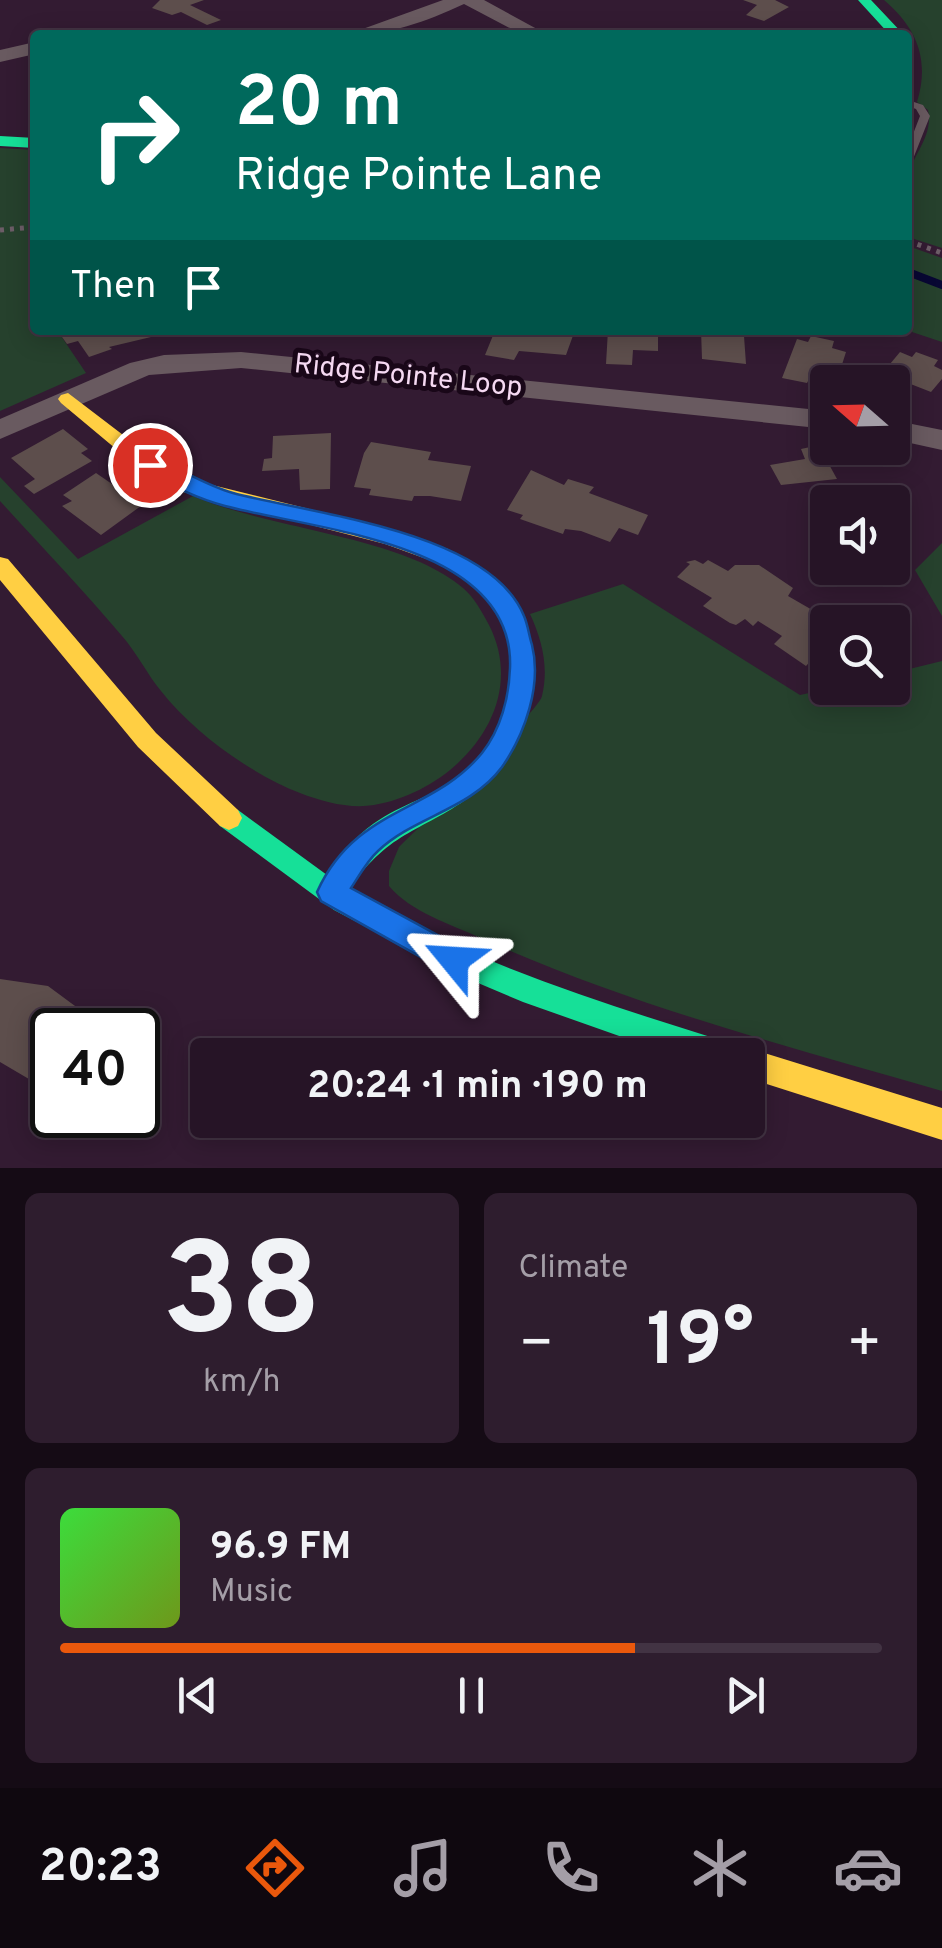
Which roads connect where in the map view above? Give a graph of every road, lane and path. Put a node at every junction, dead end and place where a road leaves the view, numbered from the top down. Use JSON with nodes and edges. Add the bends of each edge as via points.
{"nodes":[{"id":1,"x":458,"y":0,"type":"edge"},
{"id":2,"x":470,"y":0,"type":"edge"},
{"id":3,"x":864,"y":0,"type":"edge"},
{"id":4,"x":376,"y":30,"type":"edge"},
{"id":5,"x":528,"y":30,"type":"edge"},
{"id":6,"x":892,"y":30,"type":"edge"},
{"id":7,"x":30,"y":49,"type":"edge"},
{"id":8,"x":0,"y":56,"type":"edge"},
{"id":9,"x":912,"y":104,"type":"edge"},
{"id":10,"x":0,"y":141,"type":"edge"},
{"id":11,"x":30,"y":143,"type":"edge"},
{"id":12,"x":912,"y":150,"type":"edge"},
{"id":13,"x":30,"y":227,"type":"edge"},
{"id":14,"x":0,"y":230,"type":"edge"},
{"id":15,"x":912,"y":242,"type":"edge"},
{"id":16,"x":942,"y":253,"type":"edge"},
{"id":17,"x":68,"y":398,"type":"junction"},
{"id":18,"x":810,"y":418,"type":"edge"},
{"id":19,"x":0,"y":430,"type":"edge"},
{"id":20,"x":910,"y":433,"type":"edge"},
{"id":21,"x":942,"y":440,"type":"edge"},
{"id":22,"x":0,"y":565,"type":"edge"},
{"id":23,"x":331,"y":892,"type":"junction"},
{"id":24,"x":666,"y":1038,"type":"edge"},
{"id":25,"x":765,"y":1069,"type":"edge"},
{"id":26,"x":942,"y":1124,"type":"edge"}],
"edges":[{"from":1,"to":4,"type":"street"},
{"from":2,"to":5,"type":"street"},
{"from":3,"to":6,"type":"street"},
{"from":7,"to":8,"type":"street"},
{"from":9,"to":12,"type":"lane","via":[[926,116]]},
{"from":10,"to":11,"type":"street"},
{"from":13,"to":14,"type":"path"},
{"from":15,"to":16,"type":"path"},
{"from":17,"to":18,"type":"street","name":"Ridge Pointe Loop","via":[[164,363],[241,360]]},
{"from":17,"to":19,"type":"street","name":"Ridge Pointe Loop"},
{"from":17,"to":23,"type":"street","via":[[171,478],[238,502],[436,552],[480,577],[512,616],[522,656],[521,699],[492,760],[452,797],[367,844]]},
{"from":20,"to":21,"type":"street"},
{"from":22,"to":23,"type":"street","via":[[190,783]]},
{"from":23,"to":24,"type":"street","via":[[506,983]]},
{"from":25,"to":26,"type":"street"}]}
